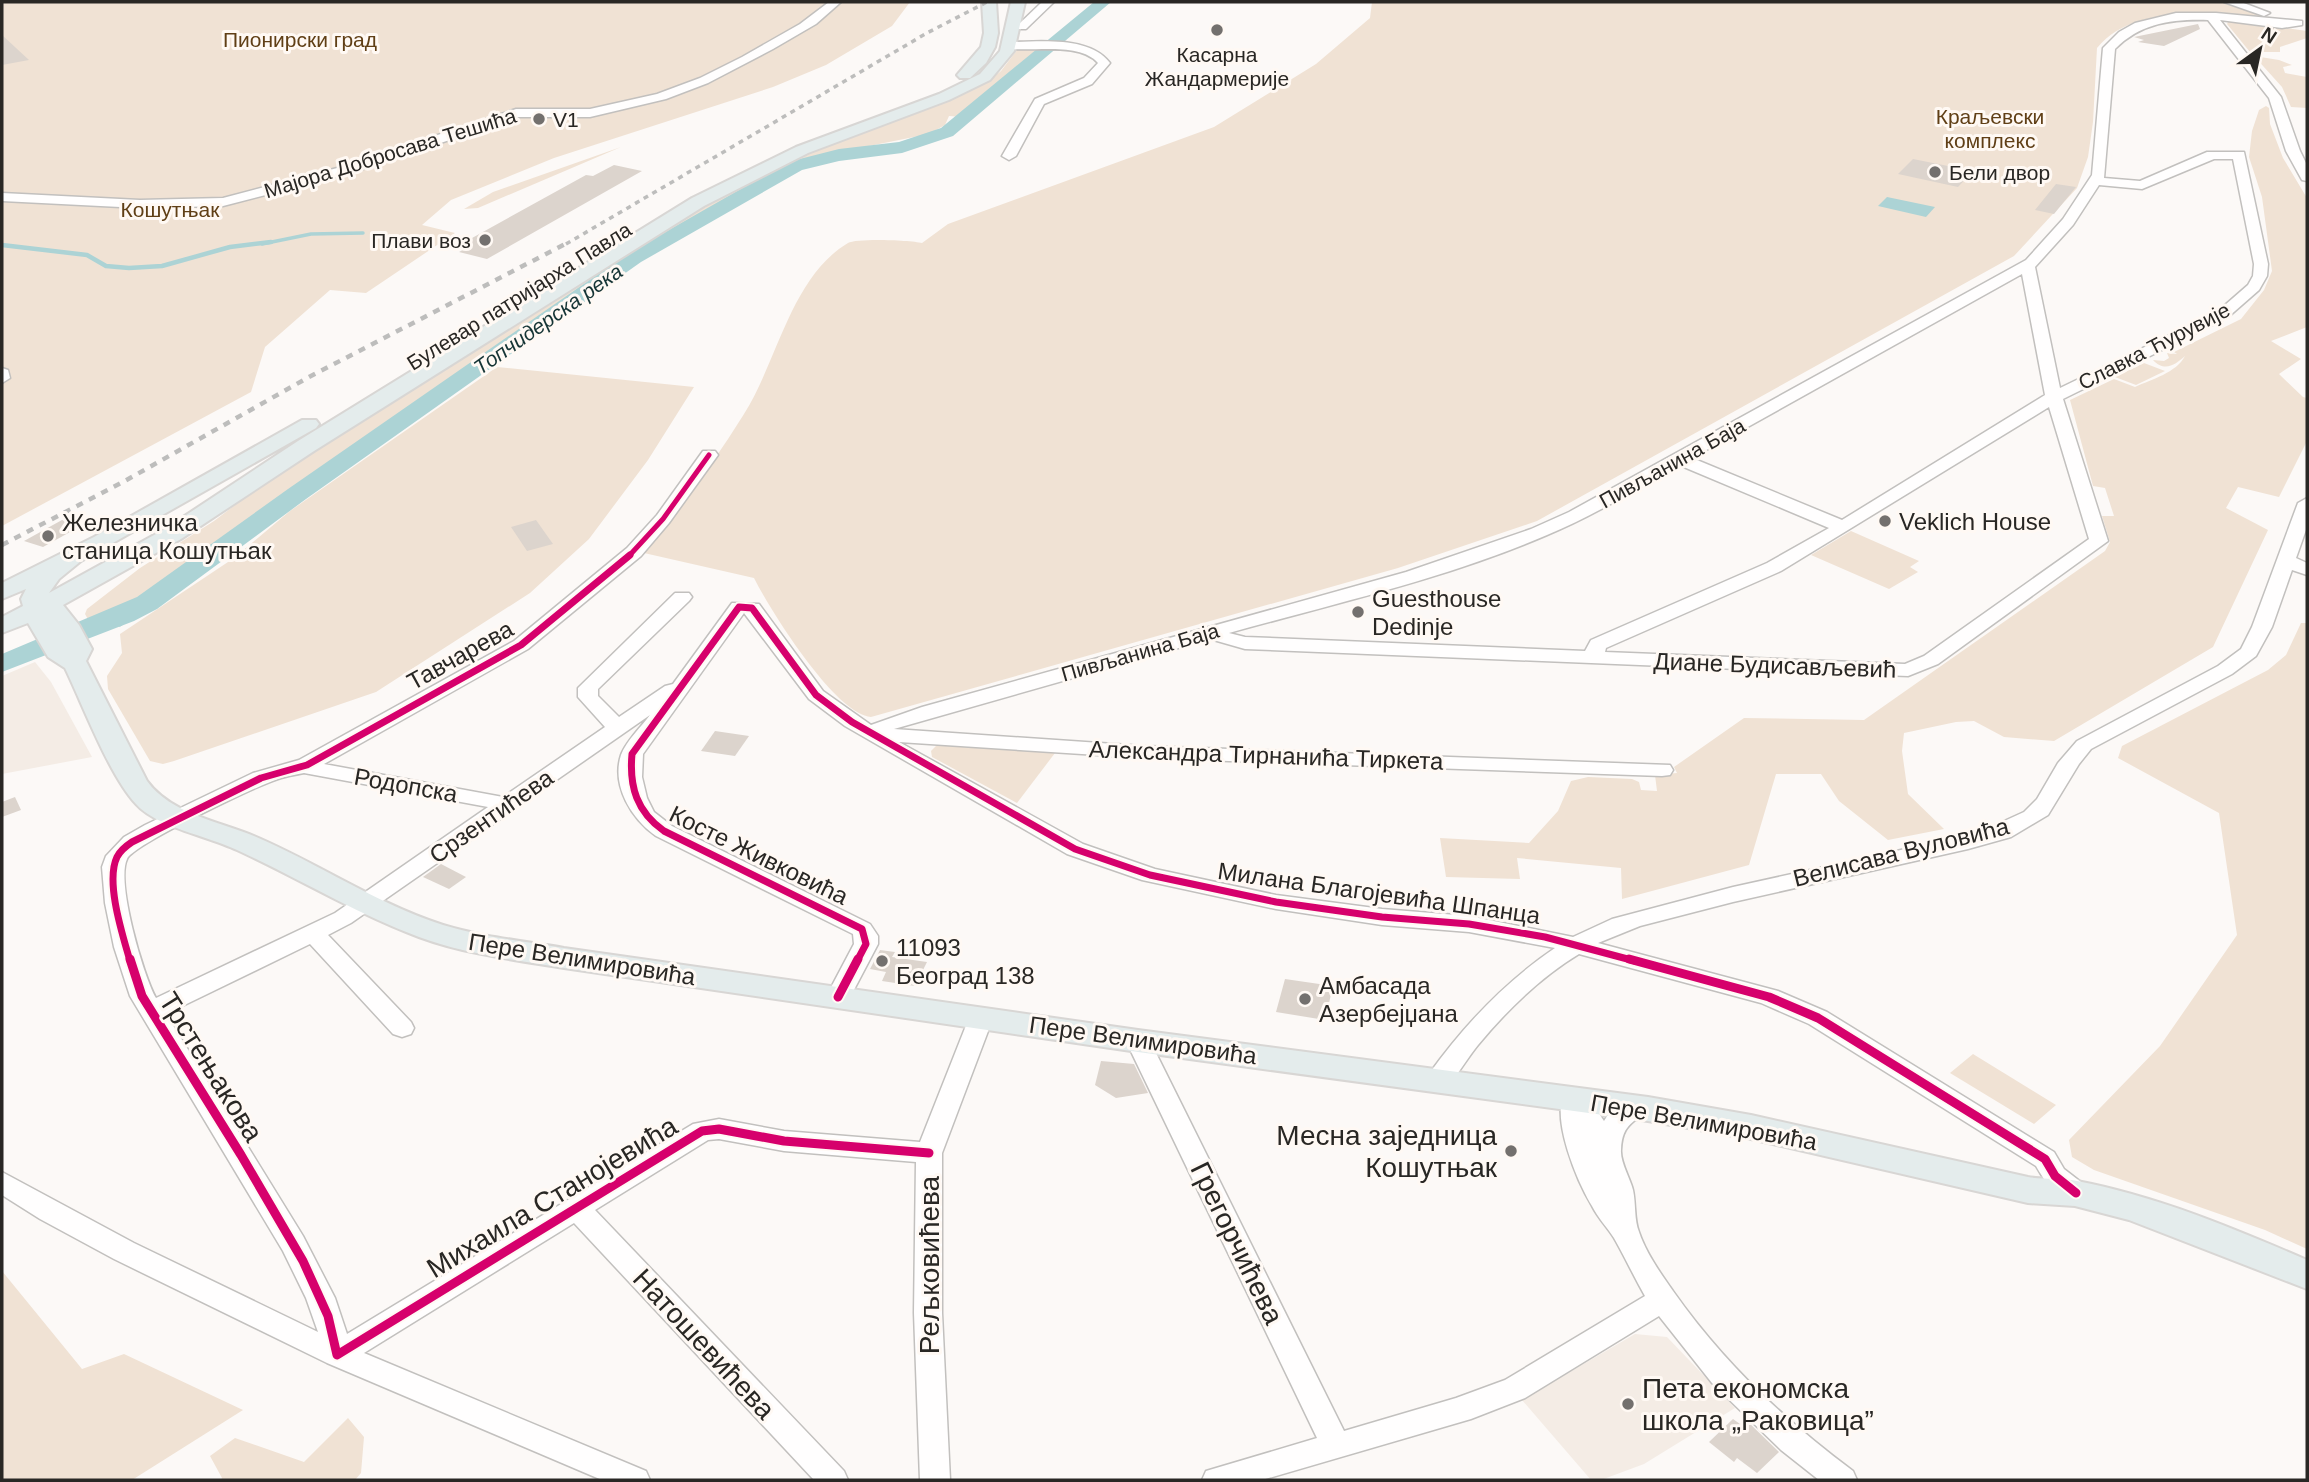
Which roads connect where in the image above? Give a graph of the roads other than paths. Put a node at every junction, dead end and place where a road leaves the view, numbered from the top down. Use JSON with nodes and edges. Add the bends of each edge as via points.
{"nodes":[{"id":1,"x":835,"y":2,"type":"edge"},
{"id":2,"x":989,"y":2,"type":"edge"},
{"id":3,"x":1018,"y":2,"type":"edge"},
{"id":4,"x":1048,"y":2,"type":"edge"},
{"id":5,"x":2234,"y":2,"type":"edge"},
{"id":6,"x":2212,"y":18,"type":"junction"},
{"id":7,"x":2303,"y":25,"type":"edge"},
{"id":8,"x":1022,"y":27,"type":"dead end"},
{"id":9,"x":1008,"y":46,"type":"junction"},
{"id":10,"x":1009,"y":156,"type":"dead end"},
{"id":11,"x":2307,"y":177,"type":"edge"},
{"id":12,"x":2097,"y":181,"type":"junction"},
{"id":13,"x":2,"y":197,"type":"edge"},
{"id":14,"x":2028,"y":266,"type":"junction"},
{"id":15,"x":2054,"y":397,"type":"junction"},
{"id":16,"x":709,"y":455,"type":"dead end"},
{"id":17,"x":1679,"y":459,"type":"junction"},
{"id":18,"x":2307,"y":503,"type":"edge"},
{"id":19,"x":1843,"y":527,"type":"junction"},
{"id":20,"x":144,"y":551,"type":"junction"},
{"id":21,"x":2286,"y":561,"type":"junction"},
{"id":22,"x":2307,"y":569,"type":"edge"},
{"id":23,"x":682,"y":597,"type":"dead end"},
{"id":24,"x":22,"y":598,"type":"edge"},
{"id":25,"x":742,"y":606,"type":"joint"},
{"id":26,"x":2,"y":626,"type":"edge"},
{"id":27,"x":1212,"y":632,"type":"junction"},
{"id":28,"x":2,"y":634,"type":"edge"},
{"id":29,"x":64,"y":644,"type":"junction"},
{"id":30,"x":1595,"y":657,"type":"junction"},
{"id":31,"x":686,"y":681,"type":"junction"},
{"id":32,"x":616,"y":727,"type":"junction"},
{"id":33,"x":870,"y":734,"type":"junction"},
{"id":34,"x":305,"y":766,"type":"junction"},
{"id":35,"x":1662,"y":770,"type":"dead end"},
{"id":36,"x":507,"y":804,"type":"junction"},
{"id":37,"x":178,"y":818,"type":"junction"},
{"id":38,"x":366,"y":904,"type":"junction"},
{"id":39,"x":314,"y":934,"type":"junction"},
{"id":40,"x":1576,"y":945,"type":"junction"},
{"id":41,"x":838,"y":998,"type":"junction"},
{"id":42,"x":151,"y":1011,"type":"junction"},
{"id":43,"x":981,"y":1018,"type":"junction"},
{"id":44,"x":402,"y":1028,"type":"dead end"},
{"id":45,"x":1138,"y":1041,"type":"junction"},
{"id":46,"x":1438,"y":1080,"type":"junction"},
{"id":47,"x":1574,"y":1099,"type":"junction"},
{"id":48,"x":1634,"y":1107,"type":"junction"},
{"id":49,"x":1607,"y":1152,"type":"junction"},
{"id":50,"x":929,"y":1153,"type":"junction"},
{"id":51,"x":2,"y":1182,"type":"edge"},
{"id":52,"x":2076,"y":1193,"type":"junction"},
{"id":53,"x":577,"y":1208,"type":"junction"},
{"id":54,"x":1624,"y":1230,"type":"junction"},
{"id":55,"x":2307,"y":1275,"type":"edge"},
{"id":56,"x":1663,"y":1299,"type":"junction"},
{"id":57,"x":337,"y":1355,"type":"junction"},
{"id":58,"x":1335,"y":1444,"type":"junction"},
{"id":59,"x":635,"y":1480,"type":"edge"},
{"id":60,"x":833,"y":1480,"type":"edge"},
{"id":61,"x":935,"y":1480,"type":"edge"},
{"id":62,"x":1217,"y":1480,"type":"edge"},
{"id":63,"x":1842,"y":1480,"type":"edge"}],
"edges":[{"from":1,"to":13,"type":"street","name":"Мајора Добросава Тешића","via":[[782,40],[666,97],[589,113],[516,113],[333,174],[236,200],[140,204]]},
{"from":2,"to":24,"type":"main road","name":"Булевар патријарха Павла","via":[[988,47],[967,74],[785,146],[678,199],[333,410],[72,558]]},
{"from":3,"to":9,"type":"main road","name":"Булевар патријарха Павла"},
{"from":4,"to":8,"type":"street"},
{"from":5,"to":7,"type":"street"},
{"from":6,"to":7,"type":"street","name":"Пивљанина Баја"},
{"from":6,"to":11,"type":"street","via":[[2275,97]]},
{"from":6,"to":12,"type":"street","name":"Пивљанина Баја","via":[[2146,22],[2110,47]]},
{"from":9,"to":10,"type":"street","via":[[1087,50],[1102,58],[1103,65],[1088,80],[1039,102]]},
{"from":9,"to":20,"type":"main road","name":"Булевар патријарха Павла","via":[[1000,62],[972,85],[802,150],[698,202]]},
{"from":12,"to":14,"type":"street","name":"Пивљанина Баја"},
{"from":12,"to":15,"type":"street","name":"Славка Ћурувије","via":[[2142,185],[2213,155],[2239,155],[2261,264],[2259,276],[2254,287],[2222,315]]},
{"from":14,"to":15,"type":"street","name":"Диане Будисављевић"},
{"from":14,"to":17,"type":"street","name":"Пивљанина Баја"},
{"from":15,"to":19,"type":"street","name":"Славка Ћурувије"},
{"from":15,"to":30,"type":"street","name":"Диане Будисављевић","via":[[2098,543],[1920,667],[1870,670]]},
{"from":16,"to":34,"type":"street","name":"Тавчарева","via":[[634,552],[546,627]]},
{"from":17,"to":19,"type":"street"},
{"from":17,"to":27,"type":"street","name":"Пивљанина Баја","via":[[1537,533],[1413,576]]},
{"from":18,"to":21,"type":"street","name":"Велисава Вуловића"},
{"from":19,"to":30,"type":"street","name":"Славка Ћурувије","via":[[1774,567],[1598,645]]},
{"from":20,"to":24,"type":"main road","name":"Булевар патријарха Павла"},
{"from":20,"to":29,"type":"main road","via":[[83,601]]},
{"from":21,"to":22,"type":"street"},
{"from":21,"to":40,"type":"street","name":"Велисава Вуловића","via":[[2249,652],[2225,670],[2084,745],[2070,757],[2031,818],[1987,836],[1790,879],[1628,922]]},
{"from":23,"to":32,"type":"street","via":[[588,688],[588,697]]},
{"from":24,"to":26,"type":"main road","name":"Булевар патријарха Павла"},
{"from":24,"to":29,"type":"main road","name":"Пере Велимировића"},
{"from":25,"to":31,"type":"street","name":"Косте Живковића","via":[[736,608]]},
{"from":25,"to":33,"type":"street","name":"Милана Благојевића Шпанца","via":[[753,609],[809,689]]},
{"from":27,"to":30,"type":"street","name":"Диане Будисављевић","via":[[1245,643]]},
{"from":27,"to":33,"type":"street","name":"Пивљанина Баја","via":[[929,711]]},
{"from":28,"to":29,"type":"main road","via":[[24,632]]},
{"from":29,"to":37,"type":"main road","name":"Пере Велимировића","via":[[139,791]]},
{"from":31,"to":32,"type":"street","name":"Срзентићева"},
{"from":31,"to":41,"type":"street","name":"Косте Живковића","via":[[632,754],[634,793],[642,814],[664,831],[862,929],[866,944]]},
{"from":32,"to":36,"type":"street","name":"Срзентићева"},
{"from":33,"to":35,"type":"street","name":"Александра Тирнанића Тиркета","via":[[1144,752]]},
{"from":33,"to":40,"type":"street","name":"Милана Благојевића Шпанца","via":[[1051,837],[1131,870],[1276,902],[1469,924]]},
{"from":34,"to":36,"type":"street","name":"Родопска"},
{"from":34,"to":37,"type":"street","name":"Тавчарева","via":[[254,781]]},
{"from":36,"to":38,"type":"street","name":"Срзентићева"},
{"from":37,"to":38,"type":"main road","name":"Пере Велимировића","via":[[246,844]]},
{"from":37,"to":42,"type":"street","name":"Трстењакова","via":[[129,845],[117,856],[113,868],[128,959]]},
{"from":38,"to":39,"type":"street","name":"Срзентићева"},
{"from":38,"to":41,"type":"main road","name":"Пере Велимировића","via":[[471,943]]},
{"from":39,"to":42,"type":"street","name":"Срзентићева"},
{"from":39,"to":44,"type":"street"},
{"from":40,"to":46,"type":"street","name":"Велисава Вуловића","via":[[1505,999]]},
{"from":40,"to":52,"type":"street","name":"Милана Благојевића Шпанца","via":[[1746,990],[1818,1018],[2045,1159]]},
{"from":41,"to":43,"type":"main road","name":"Пере Велимировића"},
{"from":42,"to":57,"type":"street","name":"Трстењакова","via":[[292,1242],[321,1296]]},
{"from":43,"to":45,"type":"main road","name":"Пере Велимировића"},
{"from":43,"to":50,"type":"street","name":"Рељковићева"},
{"from":45,"to":46,"type":"main road","name":"Пере Велимировића"},
{"from":45,"to":58,"type":"street","name":"Грегорчићева"},
{"from":46,"to":47,"type":"main road","name":"Пере Велимировића"},
{"from":47,"to":48,"type":"main road","name":"Пере Велимировића"},
{"from":47,"to":49,"type":"street"},
{"from":47,"to":54,"type":"street","via":[[1584,1156],[1599,1195]]},
{"from":48,"to":49,"type":"street","via":[[1619,1117]]},
{"from":48,"to":52,"type":"main road","name":"Пере Велимировића","via":[[1751,1128],[2028,1190]]},
{"from":49,"to":54,"type":"street"},
{"from":50,"to":53,"type":"street","name":"Михаила Станојевића","via":[[784,1141],[710,1129]]},
{"from":50,"to":61,"type":"street","name":"Рељковићева","via":[[928,1300]]},
{"from":51,"to":57,"type":"street","via":[[124,1251]]},
{"from":52,"to":55,"type":"main road","name":"Пере Велимировића","via":[[2182,1226]]},
{"from":53,"to":57,"type":"street","name":"Михаила Станојевића"},
{"from":53,"to":60,"type":"street","name":"Натошевићева"},
{"from":54,"to":56,"type":"street"},
{"from":56,"to":58,"type":"street","via":[[1515,1389],[1460,1410]]},
{"from":56,"to":63,"type":"street","via":[[1747,1401],[1788,1440]]},
{"from":57,"to":59,"type":"street"},
{"from":58,"to":62,"type":"street"}]}
